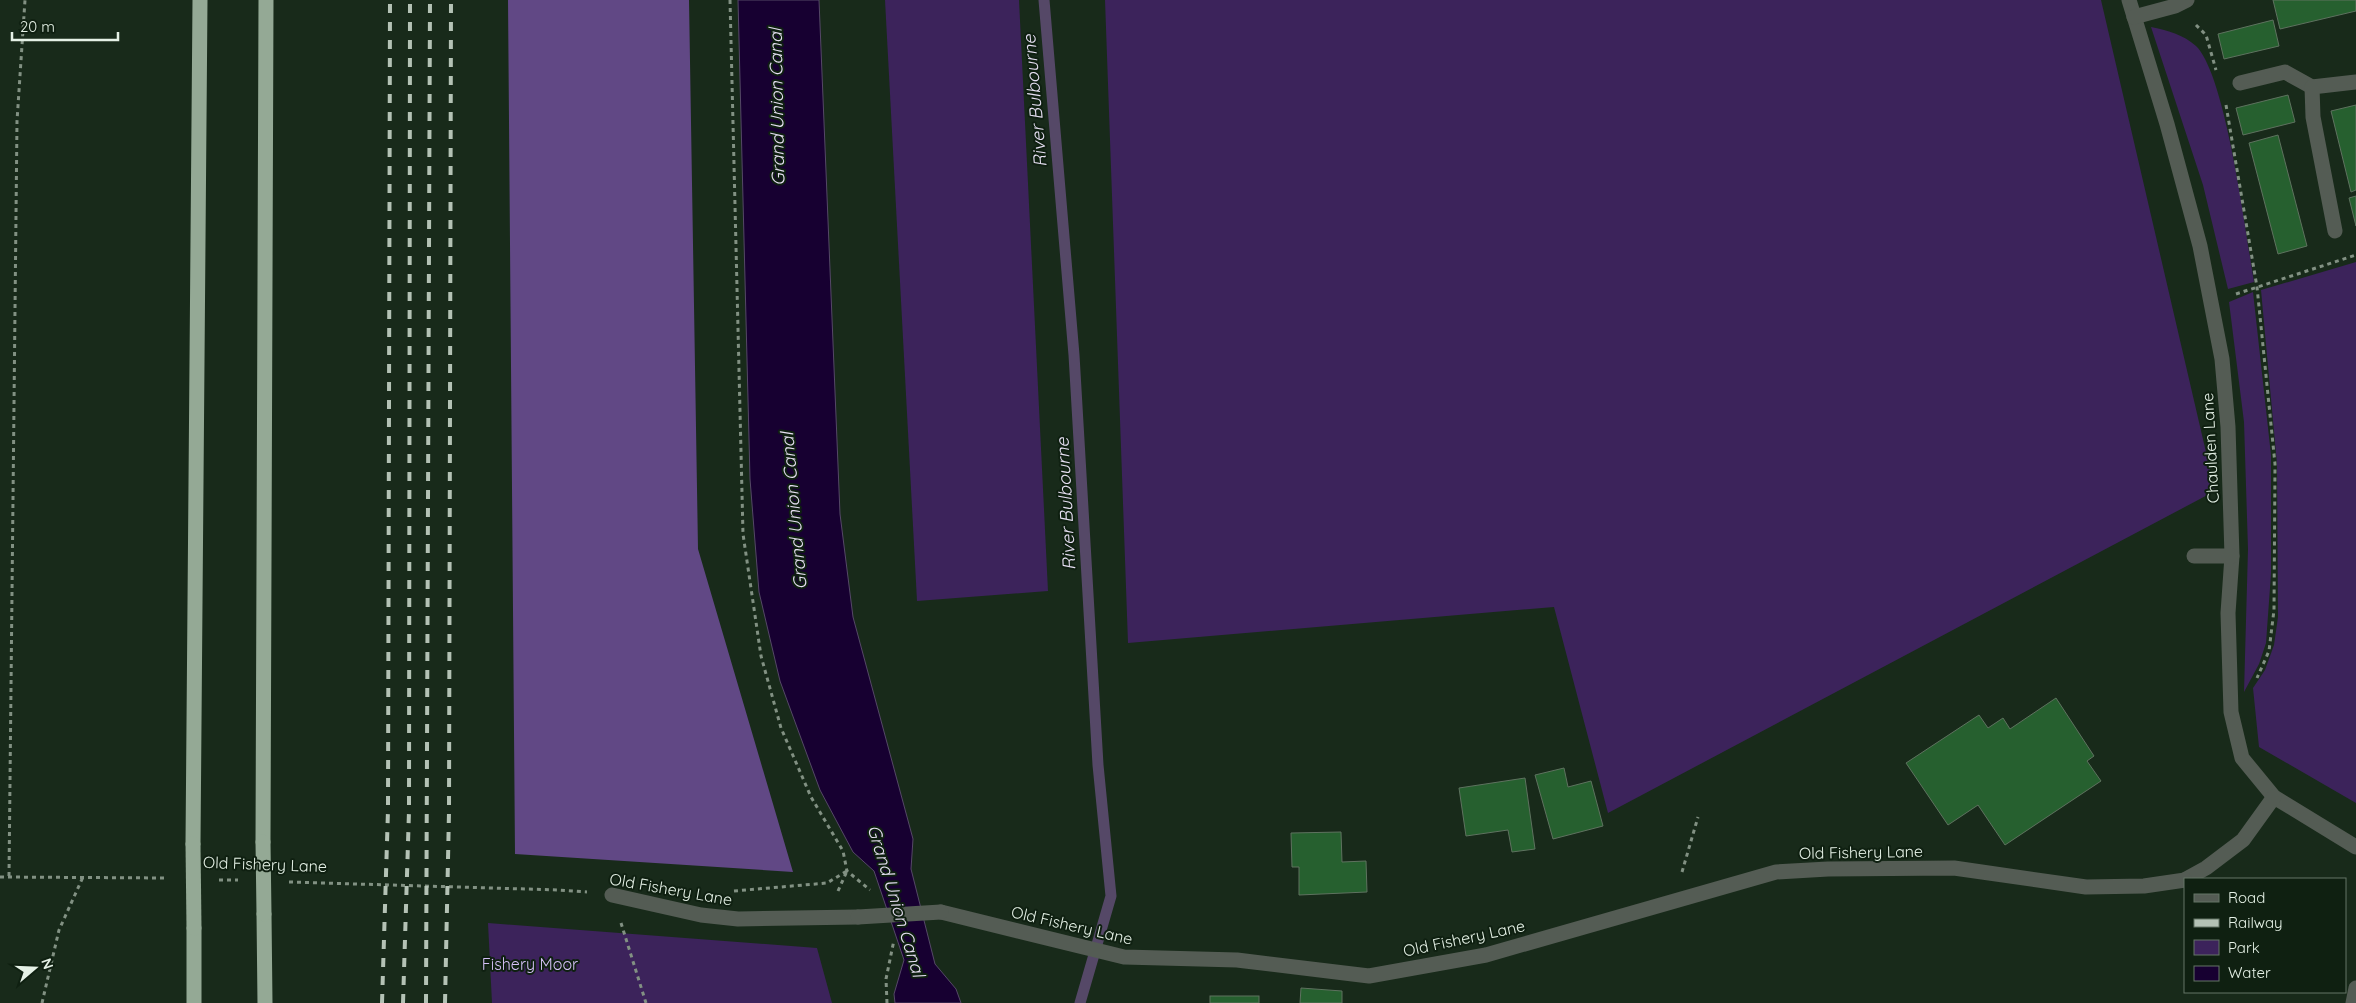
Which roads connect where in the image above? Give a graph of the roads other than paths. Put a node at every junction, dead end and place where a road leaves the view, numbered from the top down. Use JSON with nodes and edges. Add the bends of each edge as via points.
{"nodes":[{"id":1,"x":200,"y":0,"type":"edge"},
{"id":2,"x":266,"y":0,"type":"edge"},
{"id":3,"x":2129,"y":0,"type":"edge"},
{"id":4,"x":2181,"y":3,"type":"edge"},
{"id":5,"x":2134,"y":17,"type":"junction"},
{"id":6,"x":2356,"y":82,"type":"edge"},
{"id":7,"x":2240,"y":83,"type":"dead end"},
{"id":8,"x":2312,"y":87,"type":"junction"},
{"id":9,"x":2335,"y":231,"type":"dead end"},
{"id":10,"x":2194,"y":556,"type":"dead end"},
{"id":11,"x":2232,"y":556,"type":"junction"},
{"id":12,"x":2274,"y":797,"type":"junction"},
{"id":13,"x":2356,"y":847,"type":"edge"},
{"id":14,"x":2189,"y":878,"type":"edge"},
{"id":15,"x":2184,"y":880,"type":"edge"},
{"id":16,"x":612,"y":895,"type":"road end"},
{"id":17,"x":2356,"y":988,"type":"edge"},
{"id":18,"x":194,"y":1003,"type":"edge"},
{"id":19,"x":265,"y":1003,"type":"edge"},
{"id":20,"x":2353,"y":1003,"type":"edge"}],
"edges":[{"from":1,"to":18,"type":"highway","bridge":true},
{"from":2,"to":19,"type":"highway","bridge":true},
{"from":3,"to":5,"type":"street","name":"Chaulden Lane"},
{"from":4,"to":5,"type":"street"},
{"from":5,"to":11,"type":"street","name":"Chaulden Lane","via":[[2192,218],[2212,302],[2222,360],[2228,427]]},
{"from":6,"to":8,"type":"street"},
{"from":7,"to":8,"type":"street","via":[[2285,72]]},
{"from":8,"to":9,"type":"street","via":[[2313,118]]},
{"from":10,"to":11,"type":"street"},
{"from":11,"to":12,"type":"street","name":"Chaulden Lane","via":[[2228,613],[2231,712],[2242,758]]},
{"from":12,"to":13,"type":"street","name":"Chaulden Lane"},
{"from":12,"to":14,"type":"street","name":"Old Fishery Lane","via":[[2242,840]]},
{"from":15,"to":16,"type":"street","name":"Old Fishery Lane","bridge":true,"via":[[2144,886],[2086,887],[1954,868],[1776,872],[1486,955],[1369,976],[1238,960],[1124,957],[941,912],[738,919],[702,915]]},
{"from":17,"to":20,"type":"street"}]}
